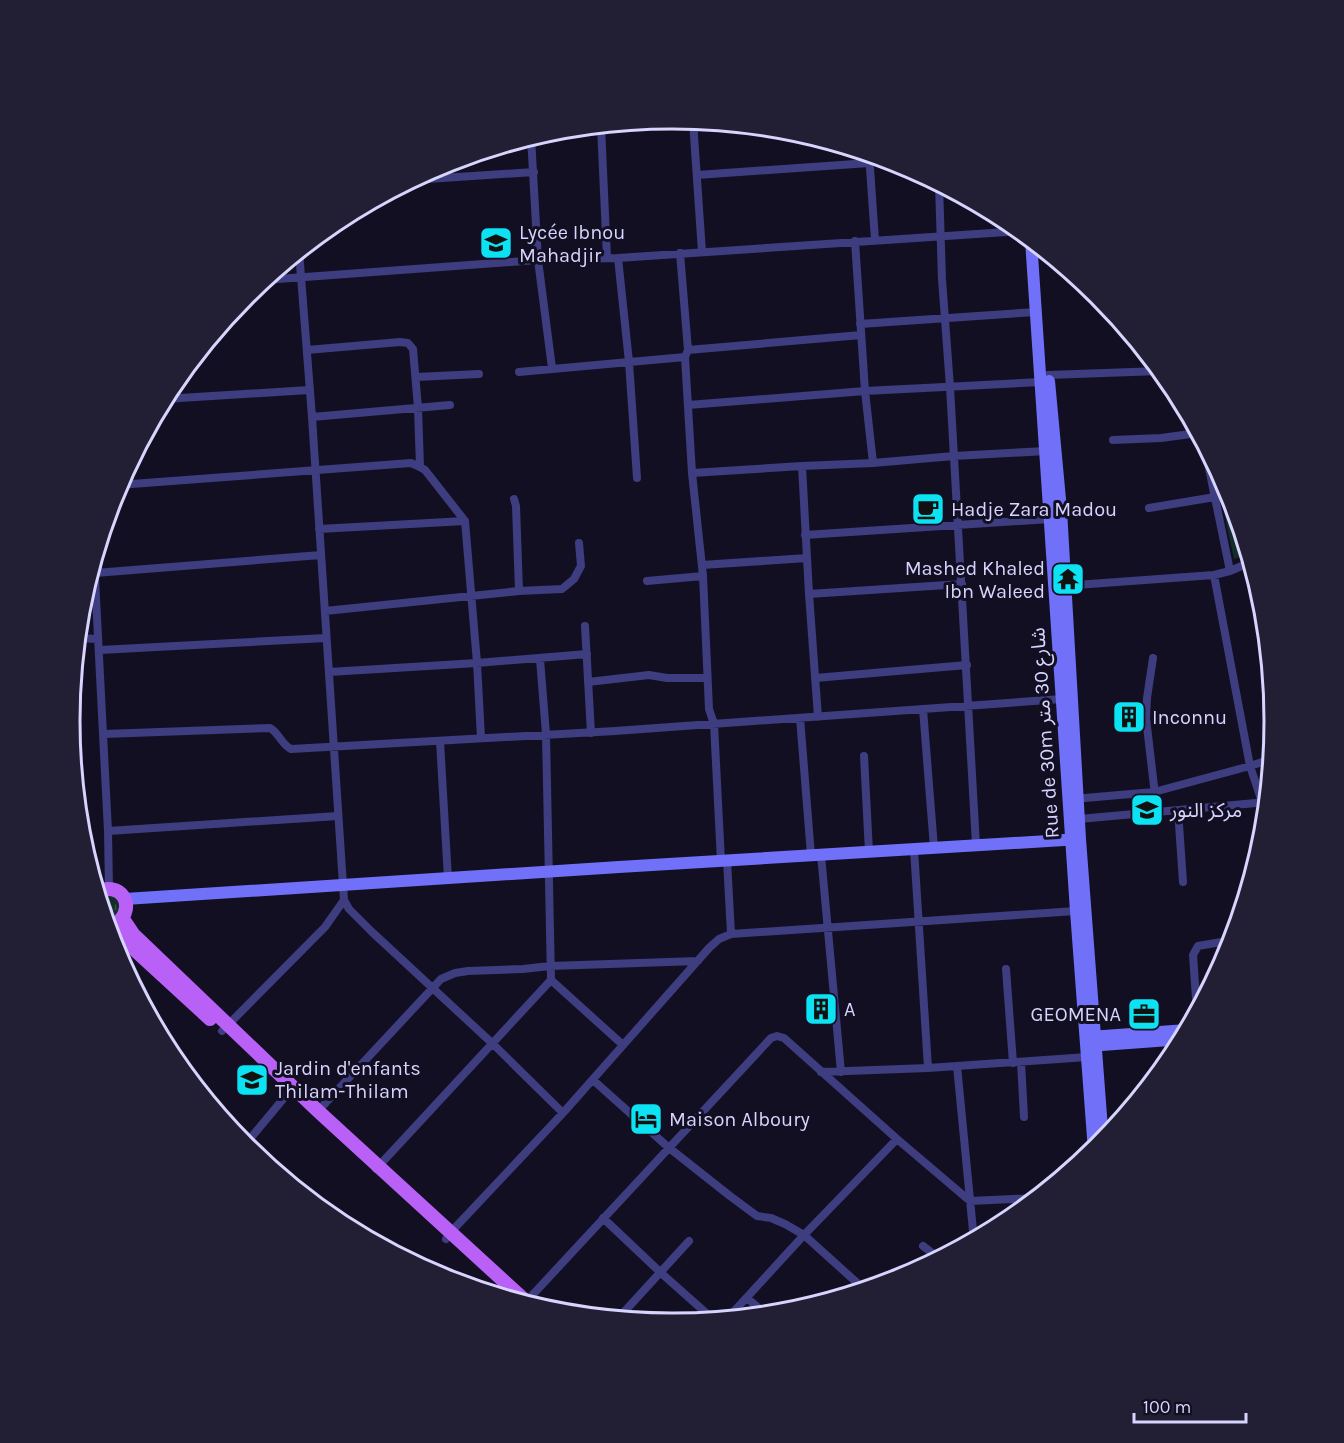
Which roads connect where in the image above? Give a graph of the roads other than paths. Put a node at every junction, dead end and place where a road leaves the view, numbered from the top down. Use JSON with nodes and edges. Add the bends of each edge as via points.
{"nodes":[{"id":1,"x":693,"y":130,"type":"edge"},
{"id":2,"x":694,"y":130,"type":"edge"},
{"id":3,"x":601,"y":133,"type":"edge"},
{"id":4,"x":532,"y":146,"type":"edge"},
{"id":5,"x":859,"y":159,"type":"edge"},
{"id":6,"x":869,"y":163,"type":"edge"},
{"id":7,"x":534,"y":172,"type":"junction"},
{"id":8,"x":697,"y":175,"type":"junction"},
{"id":9,"x":435,"y":178,"type":"edge"},
{"id":10,"x":939,"y":193,"type":"edge"},
{"id":11,"x":1005,"y":232,"type":"edge"},
{"id":12,"x":940,"y":237,"type":"junction"},
{"id":13,"x":875,"y":240,"type":"junction"},
{"id":14,"x":855,"y":241,"type":"junction"},
{"id":15,"x":1032,"y":250,"type":"edge"},
{"id":16,"x":702,"y":252,"type":"junction"},
{"id":17,"x":680,"y":253,"type":"junction"},
{"id":18,"x":1038,"y":256,"type":"edge"},
{"id":19,"x":607,"y":258,"type":"junction"},
{"id":20,"x":618,"y":258,"type":"junction"},
{"id":21,"x":300,"y":260,"type":"edge"},
{"id":22,"x":538,"y":260,"type":"junction"},
{"id":23,"x":301,"y":278,"type":"junction"},
{"id":24,"x":278,"y":279,"type":"edge"},
{"id":25,"x":1036,"y":312,"type":"junction"},
{"id":26,"x":945,"y":319,"type":"junction"},
{"id":27,"x":861,"y":324,"type":"junction"},
{"id":28,"x":861,"y":335,"type":"junction"},
{"id":29,"x":307,"y":350,"type":"junction"},
{"id":30,"x":686,"y":354,"type":"junction"},
{"id":31,"x":629,"y":362,"type":"junction"},
{"id":32,"x":552,"y":368,"type":"junction"},
{"id":33,"x":519,"y":372,"type":"dead end"},
{"id":34,"x":1150,"y":372,"type":"edge"},
{"id":35,"x":479,"y":374,"type":"dead end"},
{"id":36,"x":416,"y":377,"type":"junction"},
{"id":37,"x":1044,"y":378,"type":"junction"},
{"id":38,"x":950,"y":387,"type":"junction"},
{"id":39,"x":309,"y":390,"type":"junction"},
{"id":40,"x":865,"y":391,"type":"junction"},
{"id":41,"x":175,"y":398,"type":"edge"},
{"id":42,"x":450,"y":405,"type":"dead end"},
{"id":43,"x":688,"y":405,"type":"junction"},
{"id":44,"x":418,"y":408,"type":"junction"},
{"id":45,"x":312,"y":417,"type":"junction"},
{"id":46,"x":1190,"y":434,"type":"edge"},
{"id":47,"x":1113,"y":440,"type":"dead end"},
{"id":48,"x":1046,"y":451,"type":"junction"},
{"id":49,"x":954,"y":456,"type":"junction"},
{"id":50,"x":873,"y":464,"type":"junction"},
{"id":51,"x":420,"y":466,"type":"junction"},
{"id":52,"x":802,"y":466,"type":"junction"},
{"id":53,"x":315,"y":469,"type":"junction"},
{"id":54,"x":692,"y":473,"type":"junction"},
{"id":55,"x":1211,"y":476,"type":"edge"},
{"id":56,"x":637,"y":478,"type":"dead end"},
{"id":57,"x":130,"y":484,"type":"edge"},
{"id":58,"x":1215,"y":497,"type":"junction"},
{"id":59,"x":514,"y":499,"type":"dead end"},
{"id":60,"x":1149,"y":508,"type":"dead end"},
{"id":61,"x":1050,"y":519,"type":"junction"},
{"id":62,"x":465,"y":521,"type":"junction"},
{"id":63,"x":958,"y":526,"type":"junction"},
{"id":64,"x":319,"y":529,"type":"junction"},
{"id":65,"x":805,"y":535,"type":"junction"},
{"id":66,"x":579,"y":543,"type":"dead end"},
{"id":67,"x":321,"y":555,"type":"junction"},
{"id":68,"x":807,"y":558,"type":"junction"},
{"id":69,"x":702,"y":565,"type":"junction"},
{"id":70,"x":1243,"y":565,"type":"edge"},
{"id":71,"x":1230,"y":571,"type":"junction"},
{"id":72,"x":99,"y":573,"type":"edge"},
{"id":73,"x":1214,"y":575,"type":"junction"},
{"id":74,"x":703,"y":576,"type":"junction"},
{"id":75,"x":647,"y":581,"type":"dead end"},
{"id":76,"x":962,"y":584,"type":"junction"},
{"id":77,"x":1060,"y":586,"type":"junction"},
{"id":78,"x":96,"y":587,"type":"edge"},
{"id":79,"x":519,"y":591,"type":"junction"},
{"id":80,"x":809,"y":594,"type":"junction"},
{"id":81,"x":472,"y":597,"type":"junction"},
{"id":82,"x":325,"y":610,"type":"junction"},
{"id":83,"x":585,"y":626,"type":"dead end"},
{"id":84,"x":86,"y":638,"type":"edge"},
{"id":85,"x":327,"y":638,"type":"junction"},
{"id":86,"x":98,"y":639,"type":"junction"},
{"id":87,"x":100,"y":650,"type":"junction"},
{"id":88,"x":587,"y":654,"type":"junction"},
{"id":89,"x":540,"y":658,"type":"junction"},
{"id":90,"x":1153,"y":658,"type":"dead end"},
{"id":91,"x":477,"y":663,"type":"junction"},
{"id":92,"x":967,"y":665,"type":"junction"},
{"id":93,"x":329,"y":672,"type":"junction"},
{"id":94,"x":707,"y":678,"type":"junction"},
{"id":95,"x":815,"y":678,"type":"junction"},
{"id":96,"x":588,"y":682,"type":"junction"},
{"id":97,"x":1062,"y":699,"type":"junction"},
{"id":98,"x":969,"y":705,"type":"junction"},
{"id":99,"x":923,"y":709,"type":"junction"},
{"id":100,"x":818,"y":717,"type":"junction"},
{"id":101,"x":800,"y":718,"type":"junction"},
{"id":102,"x":714,"y":724,"type":"junction"},
{"id":103,"x":591,"y":733,"type":"junction"},
{"id":104,"x":104,"y":734,"type":"junction"},
{"id":105,"x":546,"y":734,"type":"junction"},
{"id":106,"x":481,"y":738,"type":"junction"},
{"id":107,"x":440,"y":741,"type":"junction"},
{"id":108,"x":335,"y":747,"type":"junction"},
{"id":109,"x":864,"y":756,"type":"dead end"},
{"id":110,"x":1263,"y":762,"type":"edge"},
{"id":111,"x":1250,"y":766,"type":"junction"},
{"id":112,"x":1260,"y":791,"type":"edge"},
{"id":113,"x":1154,"y":792,"type":"junction"},
{"id":114,"x":1073,"y":799,"type":"junction"},
{"id":115,"x":1258,"y":803,"type":"edge"},
{"id":116,"x":1178,"y":810,"type":"junction"},
{"id":117,"x":1156,"y":812,"type":"junction"},
{"id":118,"x":338,"y":816,"type":"junction"},
{"id":119,"x":1079,"y":819,"type":"junction"},
{"id":120,"x":108,"y":831,"type":"junction"},
{"id":121,"x":1076,"y":840,"type":"junction"},
{"id":122,"x":976,"y":845,"type":"junction"},
{"id":123,"x":934,"y":848,"type":"junction"},
{"id":124,"x":914,"y":849,"type":"junction"},
{"id":125,"x":868,"y":852,"type":"junction"},
{"id":126,"x":816,"y":855,"type":"junction"},
{"id":127,"x":724,"y":861,"type":"junction"},
{"id":128,"x":549,"y":873,"type":"junction"},
{"id":129,"x":448,"y":879,"type":"junction"},
{"id":130,"x":1184,"y":882,"type":"dead end"},
{"id":131,"x":103,"y":886,"type":"edge"},
{"id":132,"x":344,"y":886,"type":"junction"},
{"id":133,"x":105,"y":891,"type":"edge"},
{"id":134,"x":125,"y":899,"type":"junction"},
{"id":135,"x":344,"y":900,"type":"junction"},
{"id":136,"x":1076,"y":911,"type":"junction"},
{"id":137,"x":115,"y":922,"type":"edge"},
{"id":138,"x":919,"y":922,"type":"junction"},
{"id":139,"x":116,"y":924,"type":"edge"},
{"id":140,"x":827,"y":928,"type":"junction"},
{"id":141,"x":731,"y":934,"type":"junction"},
{"id":142,"x":1222,"y":941,"type":"edge"},
{"id":143,"x":698,"y":961,"type":"junction"},
{"id":144,"x":550,"y":966,"type":"junction"},
{"id":145,"x":1006,"y":969,"type":"dead end"},
{"id":146,"x":550,"y":980,"type":"junction"},
{"id":147,"x":433,"y":988,"type":"junction"},
{"id":148,"x":1196,"y":997,"type":"edge"},
{"id":149,"x":225,"y":1027,"type":"junction"},
{"id":150,"x":1177,"y":1031,"type":"edge"},
{"id":151,"x":1172,"y":1040,"type":"edge"},
{"id":152,"x":493,"y":1044,"type":"junction"},
{"id":153,"x":1090,"y":1044,"type":"junction"},
{"id":154,"x":623,"y":1045,"type":"junction"},
{"id":155,"x":1017,"y":1062,"type":"junction"},
{"id":156,"x":957,"y":1066,"type":"junction"},
{"id":157,"x":928,"y":1068,"type":"junction"},
{"id":158,"x":821,"y":1072,"type":"junction"},
{"id":159,"x":841,"y":1072,"type":"junction"},
{"id":160,"x":592,"y":1080,"type":"junction"},
{"id":161,"x":291,"y":1090,"type":"junction"},
{"id":162,"x":318,"y":1111,"type":"junction"},
{"id":163,"x":563,"y":1113,"type":"junction"},
{"id":164,"x":1024,"y":1117,"type":"dead end"},
{"id":165,"x":1101,"y":1129,"type":"edge"},
{"id":166,"x":1093,"y":1137,"type":"edge"},
{"id":167,"x":251,"y":1138,"type":"edge"},
{"id":168,"x":897,"y":1139,"type":"junction"},
{"id":169,"x":668,"y":1147,"type":"junction"},
{"id":170,"x":376,"y":1169,"type":"junction"},
{"id":171,"x":1023,"y":1199,"type":"edge"},
{"id":172,"x":970,"y":1201,"type":"junction"},
{"id":173,"x":603,"y":1218,"type":"junction"},
{"id":174,"x":973,"y":1232,"type":"edge"},
{"id":175,"x":804,"y":1235,"type":"junction"},
{"id":176,"x":448,"y":1236,"type":"junction"},
{"id":177,"x":689,"y":1240,"type":"dead end"},
{"id":178,"x":923,"y":1246,"type":"dead end"},
{"id":179,"x":933,"y":1254,"type":"edge"},
{"id":180,"x":660,"y":1272,"type":"junction"},
{"id":181,"x":858,"y":1284,"type":"edge"},
{"id":182,"x":509,"y":1291,"type":"edge"},
{"id":183,"x":524,"y":1295,"type":"edge"},
{"id":184,"x":747,"y":1298,"type":"junction"},
{"id":185,"x":758,"y":1308,"type":"edge"},
{"id":186,"x":735,"y":1310,"type":"edge"},
{"id":187,"x":624,"y":1312,"type":"dead end"},
{"id":188,"x":706,"y":1313,"type":"edge"}],
"edges":[{"from":1,"to":16,"type":"street"},
{"from":2,"to":8,"type":"street"},
{"from":3,"to":19,"type":"street"},
{"from":4,"to":7,"type":"street"},
{"from":5,"to":8,"type":"street"},
{"from":6,"to":13,"type":"street"},
{"from":7,"to":9,"type":"street"},
{"from":7,"to":22,"type":"street"},
{"from":8,"to":16,"type":"street"},
{"from":10,"to":12,"type":"street"},
{"from":11,"to":12,"type":"street"},
{"from":12,"to":13,"type":"street"},
{"from":12,"to":26,"type":"street"},
{"from":13,"to":14,"type":"street"},
{"from":14,"to":16,"type":"street"},
{"from":14,"to":27,"type":"street"},
{"from":15,"to":25,"type":"street","name":"Rue de 30m شارع 30 متر"},
{"from":16,"to":17,"type":"street"},
{"from":17,"to":20,"type":"street"},
{"from":17,"to":30,"type":"street"},
{"from":18,"to":37,"type":"street","name":"Rue de 30m شارع 30 متر"},
{"from":19,"to":20,"type":"street"},
{"from":19,"to":22,"type":"street"},
{"from":20,"to":31,"type":"street"},
{"from":21,"to":23,"type":"street"},
{"from":22,"to":23,"type":"street"},
{"from":22,"to":32,"type":"street"},
{"from":23,"to":24,"type":"street"},
{"from":23,"to":29,"type":"street"},
{"from":25,"to":26,"type":"street"},
{"from":25,"to":37,"type":"street","name":"Rue de 30m شارع 30 متر"},
{"from":26,"to":27,"type":"street"},
{"from":26,"to":38,"type":"street"},
{"from":27,"to":28,"type":"street"},
{"from":28,"to":30,"type":"street"},
{"from":28,"to":40,"type":"street"},
{"from":29,"to":36,"type":"street","via":[[408,343],[414,349]]},
{"from":29,"to":39,"type":"street"},
{"from":30,"to":31,"type":"street"},
{"from":30,"to":43,"type":"street"},
{"from":31,"to":32,"type":"street"},
{"from":31,"to":56,"type":"street"},
{"from":32,"to":33,"type":"street"},
{"from":34,"to":37,"type":"street"},
{"from":35,"to":36,"type":"street"},
{"from":36,"to":44,"type":"street"},
{"from":37,"to":38,"type":"street"},
{"from":37,"to":48,"type":"street","name":"Rue de 30m شارع 30 متر"},
{"from":37,"to":77,"type":"street","name":"Rue de 30m شارع 30 متر","via":[[1061,510]]},
{"from":38,"to":40,"type":"street"},
{"from":38,"to":49,"type":"street"},
{"from":39,"to":41,"type":"street"},
{"from":39,"to":45,"type":"street"},
{"from":40,"to":43,"type":"street"},
{"from":40,"to":50,"type":"street"},
{"from":42,"to":44,"type":"street"},
{"from":43,"to":54,"type":"street"},
{"from":44,"to":45,"type":"street"},
{"from":44,"to":51,"type":"street"},
{"from":45,"to":53,"type":"street"},
{"from":46,"to":47,"type":"street"},
{"from":48,"to":49,"type":"street"},
{"from":48,"to":61,"type":"street","name":"Rue de 30m شارع 30 متر"},
{"from":49,"to":50,"type":"street"},
{"from":49,"to":63,"type":"street"},
{"from":50,"to":52,"type":"street"},
{"from":51,"to":53,"type":"street","via":[[411,463]]},
{"from":51,"to":62,"type":"street"},
{"from":52,"to":54,"type":"street"},
{"from":52,"to":65,"type":"street"},
{"from":53,"to":57,"type":"street"},
{"from":53,"to":64,"type":"street"},
{"from":54,"to":69,"type":"street"},
{"from":55,"to":58,"type":"street"},
{"from":58,"to":60,"type":"street"},
{"from":58,"to":71,"type":"street"},
{"from":59,"to":79,"type":"street"},
{"from":61,"to":63,"type":"street"},
{"from":61,"to":77,"type":"street","name":"Rue de 30m شارع 30 متر"},
{"from":62,"to":64,"type":"street"},
{"from":62,"to":81,"type":"street"},
{"from":63,"to":65,"type":"street"},
{"from":63,"to":76,"type":"street"},
{"from":64,"to":67,"type":"street"},
{"from":65,"to":68,"type":"street"},
{"from":66,"to":79,"type":"street","via":[[581,566],[562,589]]},
{"from":67,"to":72,"type":"street"},
{"from":67,"to":82,"type":"street"},
{"from":68,"to":69,"type":"street"},
{"from":68,"to":80,"type":"street"},
{"from":69,"to":74,"type":"street"},
{"from":70,"to":71,"type":"street"},
{"from":71,"to":73,"type":"street"},
{"from":73,"to":77,"type":"street"},
{"from":73,"to":111,"type":"street"},
{"from":74,"to":75,"type":"street"},
{"from":74,"to":94,"type":"street"},
{"from":76,"to":80,"type":"street"},
{"from":76,"to":92,"type":"street"},
{"from":77,"to":97,"type":"street","name":"Rue de 30m شارع 30 متر"},
{"from":77,"to":114,"type":"street","name":"Rue de 30m شارع 30 متر"},
{"from":78,"to":86,"type":"street"},
{"from":79,"to":81,"type":"street"},
{"from":80,"to":95,"type":"street"},
{"from":81,"to":82,"type":"street"},
{"from":81,"to":91,"type":"street"},
{"from":82,"to":85,"type":"street"},
{"from":83,"to":88,"type":"street"},
{"from":84,"to":86,"type":"street"},
{"from":85,"to":87,"type":"street"},
{"from":85,"to":93,"type":"street"},
{"from":86,"to":87,"type":"street"},
{"from":87,"to":104,"type":"street"},
{"from":88,"to":89,"type":"street"},
{"from":88,"to":96,"type":"street"},
{"from":89,"to":91,"type":"street"},
{"from":89,"to":105,"type":"street"},
{"from":90,"to":113,"type":"street","via":[[1146,718]]},
{"from":91,"to":93,"type":"street"},
{"from":91,"to":106,"type":"street"},
{"from":92,"to":95,"type":"street"},
{"from":92,"to":98,"type":"street"},
{"from":93,"to":108,"type":"street"},
{"from":94,"to":96,"type":"street","via":[[650,675]]},
{"from":94,"to":102,"type":"street"},
{"from":95,"to":100,"type":"street"},
{"from":96,"to":103,"type":"street"},
{"from":97,"to":98,"type":"street"},
{"from":97,"to":114,"type":"street","name":"Rue de 30m شارع 30 متر"},
{"from":98,"to":99,"type":"street"},
{"from":98,"to":122,"type":"street"},
{"from":99,"to":100,"type":"street"},
{"from":99,"to":123,"type":"street"},
{"from":100,"to":101,"type":"street"},
{"from":101,"to":102,"type":"street"},
{"from":101,"to":126,"type":"street"},
{"from":102,"to":103,"type":"street"},
{"from":102,"to":127,"type":"street"},
{"from":103,"to":105,"type":"street"},
{"from":104,"to":108,"type":"street","via":[[266,728],[273,730],[288,748]]},
{"from":104,"to":120,"type":"street"},
{"from":105,"to":106,"type":"street"},
{"from":105,"to":128,"type":"street"},
{"from":106,"to":107,"type":"street"},
{"from":107,"to":108,"type":"street"},
{"from":107,"to":129,"type":"street"},
{"from":108,"to":118,"type":"street"},
{"from":109,"to":125,"type":"street"},
{"from":110,"to":111,"type":"street"},
{"from":111,"to":112,"type":"street"},
{"from":111,"to":113,"type":"street"},
{"from":113,"to":114,"type":"street"},
{"from":113,"to":117,"type":"street"},
{"from":114,"to":119,"type":"street","name":"Rue de 30m شارع 30 متر"},
{"from":114,"to":121,"type":"street","name":"Rue de 30m شارع 30 متر"},
{"from":115,"to":116,"type":"street"},
{"from":116,"to":117,"type":"street"},
{"from":116,"to":130,"type":"street"},
{"from":117,"to":119,"type":"street"},
{"from":118,"to":120,"type":"street"},
{"from":118,"to":132,"type":"street"},
{"from":119,"to":121,"type":"street","name":"Rue de 30m شارع 30 متر"},
{"from":120,"to":131,"type":"street"},
{"from":121,"to":122,"type":"street"},
{"from":121,"to":136,"type":"street","name":"Rue de 30m شارع 30 متر"},
{"from":121,"to":153,"type":"street","name":"Rue de 30m شارع 30 متر"},
{"from":122,"to":123,"type":"street"},
{"from":123,"to":124,"type":"street"},
{"from":124,"to":125,"type":"street"},
{"from":124,"to":138,"type":"street"},
{"from":125,"to":126,"type":"street"},
{"from":126,"to":127,"type":"street"},
{"from":126,"to":140,"type":"street"},
{"from":127,"to":128,"type":"street"},
{"from":127,"to":141,"type":"street"},
{"from":128,"to":129,"type":"street"},
{"from":128,"to":144,"type":"street"},
{"from":129,"to":132,"type":"street"},
{"from":132,"to":134,"type":"street"},
{"from":132,"to":135,"type":"street"},
{"from":133,"to":134,"type":"main road","via":[[119,892]]},
{"from":134,"to":137,"type":"main road","via":[[127,909]]},
{"from":135,"to":147,"type":"street","via":[[372,932]]},
{"from":135,"to":149,"type":"street","via":[[324,927]]},
{"from":136,"to":138,"type":"street"},
{"from":136,"to":153,"type":"street","name":"Rue de 30m شارع 30 متر"},
{"from":138,"to":140,"type":"street"},
{"from":138,"to":157,"type":"street"},
{"from":139,"to":149,"type":"main road","via":[[137,939]]},
{"from":140,"to":141,"type":"street"},
{"from":140,"to":159,"type":"street"},
{"from":141,"to":143,"type":"street","via":[[719,939]]},
{"from":142,"to":148,"type":"street","via":[[1198,946],[1193,956]]},
{"from":143,"to":144,"type":"street"},
{"from":143,"to":154,"type":"street"},
{"from":144,"to":146,"type":"street"},
{"from":144,"to":147,"type":"street","via":[[455,973]]},
{"from":145,"to":155,"type":"street"},
{"from":146,"to":152,"type":"street"},
{"from":146,"to":154,"type":"street"},
{"from":147,"to":152,"type":"street"},
{"from":147,"to":162,"type":"street"},
{"from":149,"to":161,"type":"main road"},
{"from":150,"to":153,"type":"street"},
{"from":151,"to":153,"type":"street"},
{"from":152,"to":163,"type":"street"},
{"from":152,"to":170,"type":"street"},
{"from":153,"to":155,"type":"street"},
{"from":153,"to":165,"type":"street","name":"Rue de 30m شارع 30 متر"},
{"from":153,"to":166,"type":"street","name":"Rue de 30m شارع 30 متر"},
{"from":154,"to":160,"type":"street"},
{"from":155,"to":156,"type":"street"},
{"from":155,"to":164,"type":"street"},
{"from":156,"to":157,"type":"street"},
{"from":156,"to":172,"type":"street"},
{"from":157,"to":159,"type":"street"},
{"from":158,"to":159,"type":"street"},
{"from":158,"to":168,"type":"street"},
{"from":158,"to":169,"type":"street","via":[[784,1038],[771,1038]]},
{"from":160,"to":163,"type":"street"},
{"from":160,"to":169,"type":"street"},
{"from":161,"to":162,"type":"main road"},
{"from":161,"to":167,"type":"street"},
{"from":161,"to":170,"type":"main road"},
{"from":162,"to":170,"type":"main road"},
{"from":163,"to":176,"type":"street"},
{"from":168,"to":172,"type":"street"},
{"from":168,"to":175,"type":"street"},
{"from":169,"to":173,"type":"street"},
{"from":169,"to":175,"type":"street","via":[[757,1216],[771,1218]]},
{"from":170,"to":176,"type":"main road"},
{"from":171,"to":172,"type":"street"},
{"from":172,"to":174,"type":"street"},
{"from":173,"to":180,"type":"street"},
{"from":173,"to":183,"type":"street"},
{"from":175,"to":181,"type":"street"},
{"from":175,"to":184,"type":"street"},
{"from":176,"to":182,"type":"main road"},
{"from":177,"to":180,"type":"street"},
{"from":178,"to":179,"type":"street"},
{"from":180,"to":187,"type":"street"},
{"from":180,"to":188,"type":"street"},
{"from":184,"to":185,"type":"street"},
{"from":184,"to":186,"type":"street"}]}
